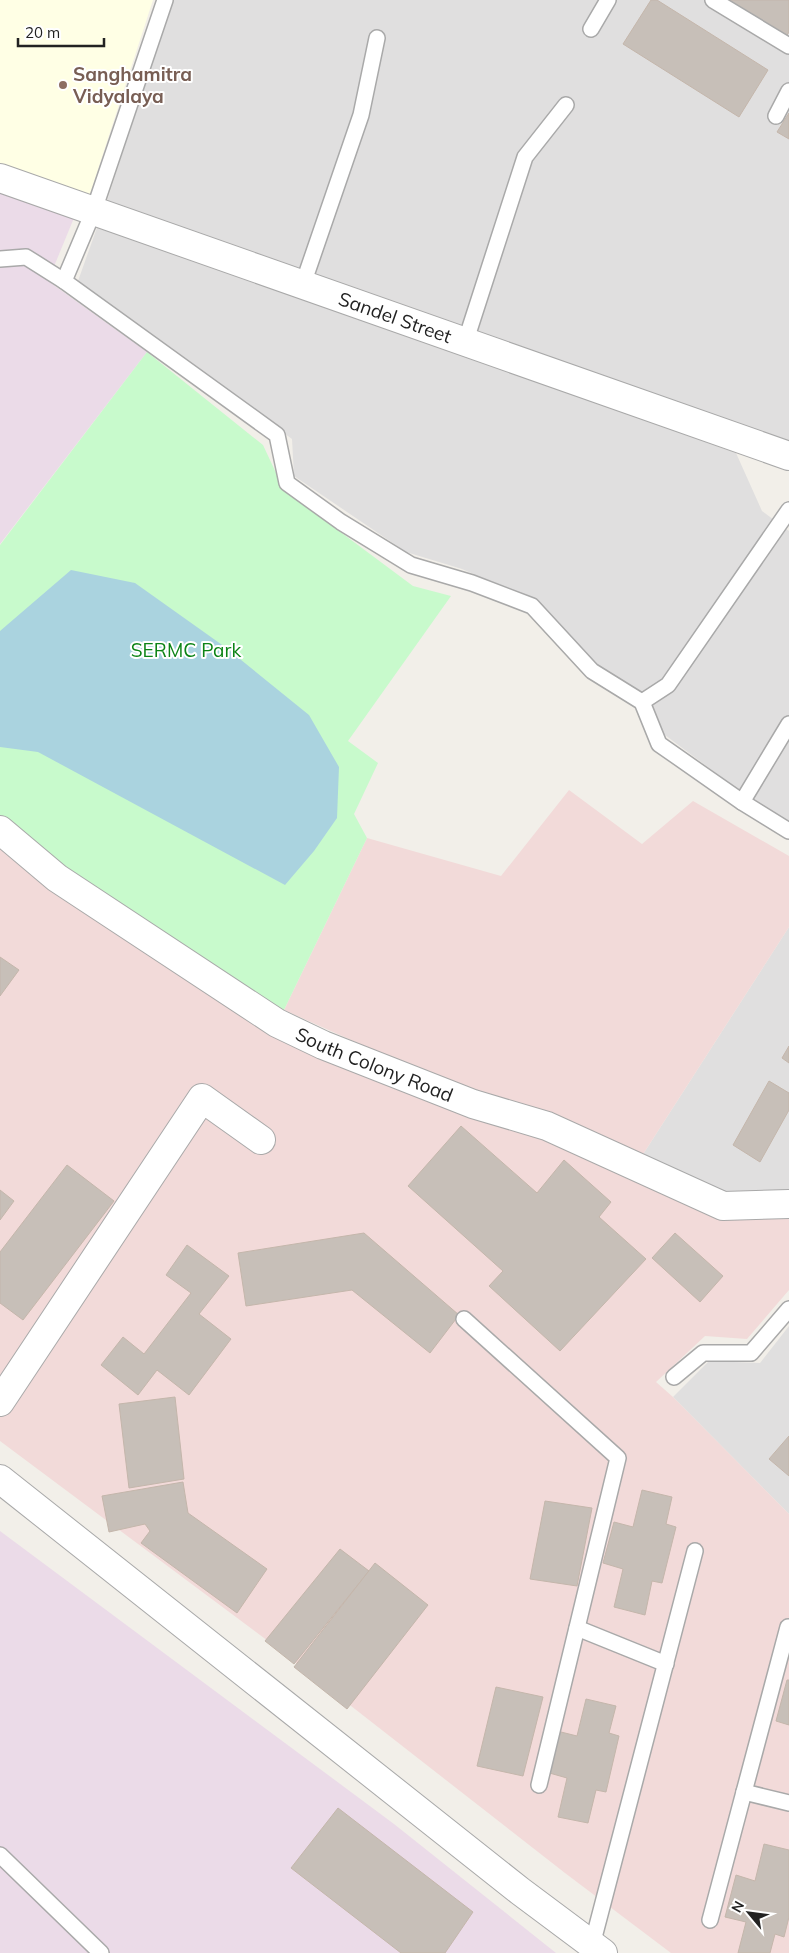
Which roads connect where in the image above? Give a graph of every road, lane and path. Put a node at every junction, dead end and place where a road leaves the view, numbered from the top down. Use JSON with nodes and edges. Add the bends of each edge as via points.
{"nodes":[{"id":1,"x":164,"y":0,"type":"edge"},
{"id":2,"x":608,"y":0,"type":"edge"},
{"id":3,"x":713,"y":0,"type":"edge"},
{"id":4,"x":591,"y":29,"type":"dead end"},
{"id":5,"x":377,"y":38,"type":"dead end"},
{"id":6,"x":789,"y":46,"type":"edge"},
{"id":7,"x":789,"y":91,"type":"edge"},
{"id":8,"x":566,"y":105,"type":"dead end"},
{"id":9,"x":776,"y":116,"type":"dead end"},
{"id":10,"x":0,"y":178,"type":"edge"},
{"id":11,"x":94,"y":210,"type":"junction"},
{"id":12,"x":0,"y":259,"type":"edge"},
{"id":13,"x":64,"y":281,"type":"junction"},
{"id":14,"x":302,"y":284,"type":"junction"},
{"id":15,"x":465,"y":343,"type":"junction"},
{"id":16,"x":789,"y":456,"type":"edge"},
{"id":17,"x":789,"y":510,"type":"edge"},
{"id":18,"x":642,"y":702,"type":"junction"},
{"id":19,"x":789,"y":724,"type":"edge"},
{"id":20,"x":742,"y":802,"type":"junction"},
{"id":21,"x":0,"y":830,"type":"edge"},
{"id":22,"x":789,"y":831,"type":"edge"},
{"id":23,"x":261,"y":1140,"type":"dead end"},
{"id":24,"x":789,"y":1204,"type":"edge"},
{"id":25,"x":789,"y":1309,"type":"edge"},
{"id":26,"x":464,"y":1319,"type":"dead end"},
{"id":27,"x":674,"y":1377,"type":"dead end"},
{"id":28,"x":0,"y":1402,"type":"edge"},
{"id":29,"x":0,"y":1479,"type":"edge"},
{"id":30,"x":695,"y":1551,"type":"dead end"},
{"id":31,"x":788,"y":1627,"type":"dead end"},
{"id":32,"x":577,"y":1628,"type":"junction"},
{"id":33,"x":666,"y":1664,"type":"junction"},
{"id":34,"x":540,"y":1785,"type":"dead end"},
{"id":35,"x":744,"y":1792,"type":"junction"},
{"id":36,"x":789,"y":1803,"type":"edge"},
{"id":37,"x":0,"y":1855,"type":"edge"},
{"id":38,"x":710,"y":1920,"type":"dead end"},
{"id":39,"x":597,"y":1949,"type":"edge"},
{"id":40,"x":101,"y":1953,"type":"edge"}],
"edges":[{"from":1,"to":11,"type":"lane"},
{"from":2,"to":4,"type":"lane"},
{"from":3,"to":6,"type":"lane"},
{"from":5,"to":14,"type":"lane","via":[[361,115]]},
{"from":7,"to":9,"type":"lane"},
{"from":8,"to":15,"type":"lane","via":[[525,157]]},
{"from":10,"to":11,"type":"street","name":"Sandel Street"},
{"from":11,"to":13,"type":"lane"},
{"from":11,"to":14,"type":"street","name":"Sandel Street"},
{"from":12,"to":13,"type":"lane","via":[[26,257]]},
{"from":13,"to":18,"type":"lane","via":[[277,434],[287,483],[341,522],[411,565],[472,583],[532,606],[592,671]]},
{"from":14,"to":15,"type":"street","name":"Sandel Street"},
{"from":15,"to":16,"type":"street","name":"Sandel Street"},
{"from":17,"to":18,"type":"lane","via":[[668,685]]},
{"from":18,"to":20,"type":"lane","via":[[659,744]]},
{"from":19,"to":20,"type":"lane"},
{"from":20,"to":22,"type":"lane"},
{"from":21,"to":24,"type":"street","name":"South Colony Road","via":[[57,878],[277,1023],[473,1104],[547,1126],[723,1206]]},
{"from":23,"to":28,"type":"street","via":[[202,1098]]},
{"from":25,"to":27,"type":"lane","via":[[751,1353],[703,1352]]},
{"from":26,"to":32,"type":"lane","via":[[618,1458]]},
{"from":29,"to":39,"type":"street"},
{"from":30,"to":33,"type":"lane"},
{"from":31,"to":35,"type":"lane"},
{"from":32,"to":33,"type":"lane"},
{"from":32,"to":34,"type":"lane"},
{"from":33,"to":39,"type":"lane"},
{"from":35,"to":36,"type":"lane"},
{"from":35,"to":38,"type":"lane"},
{"from":37,"to":40,"type":"lane"}]}
